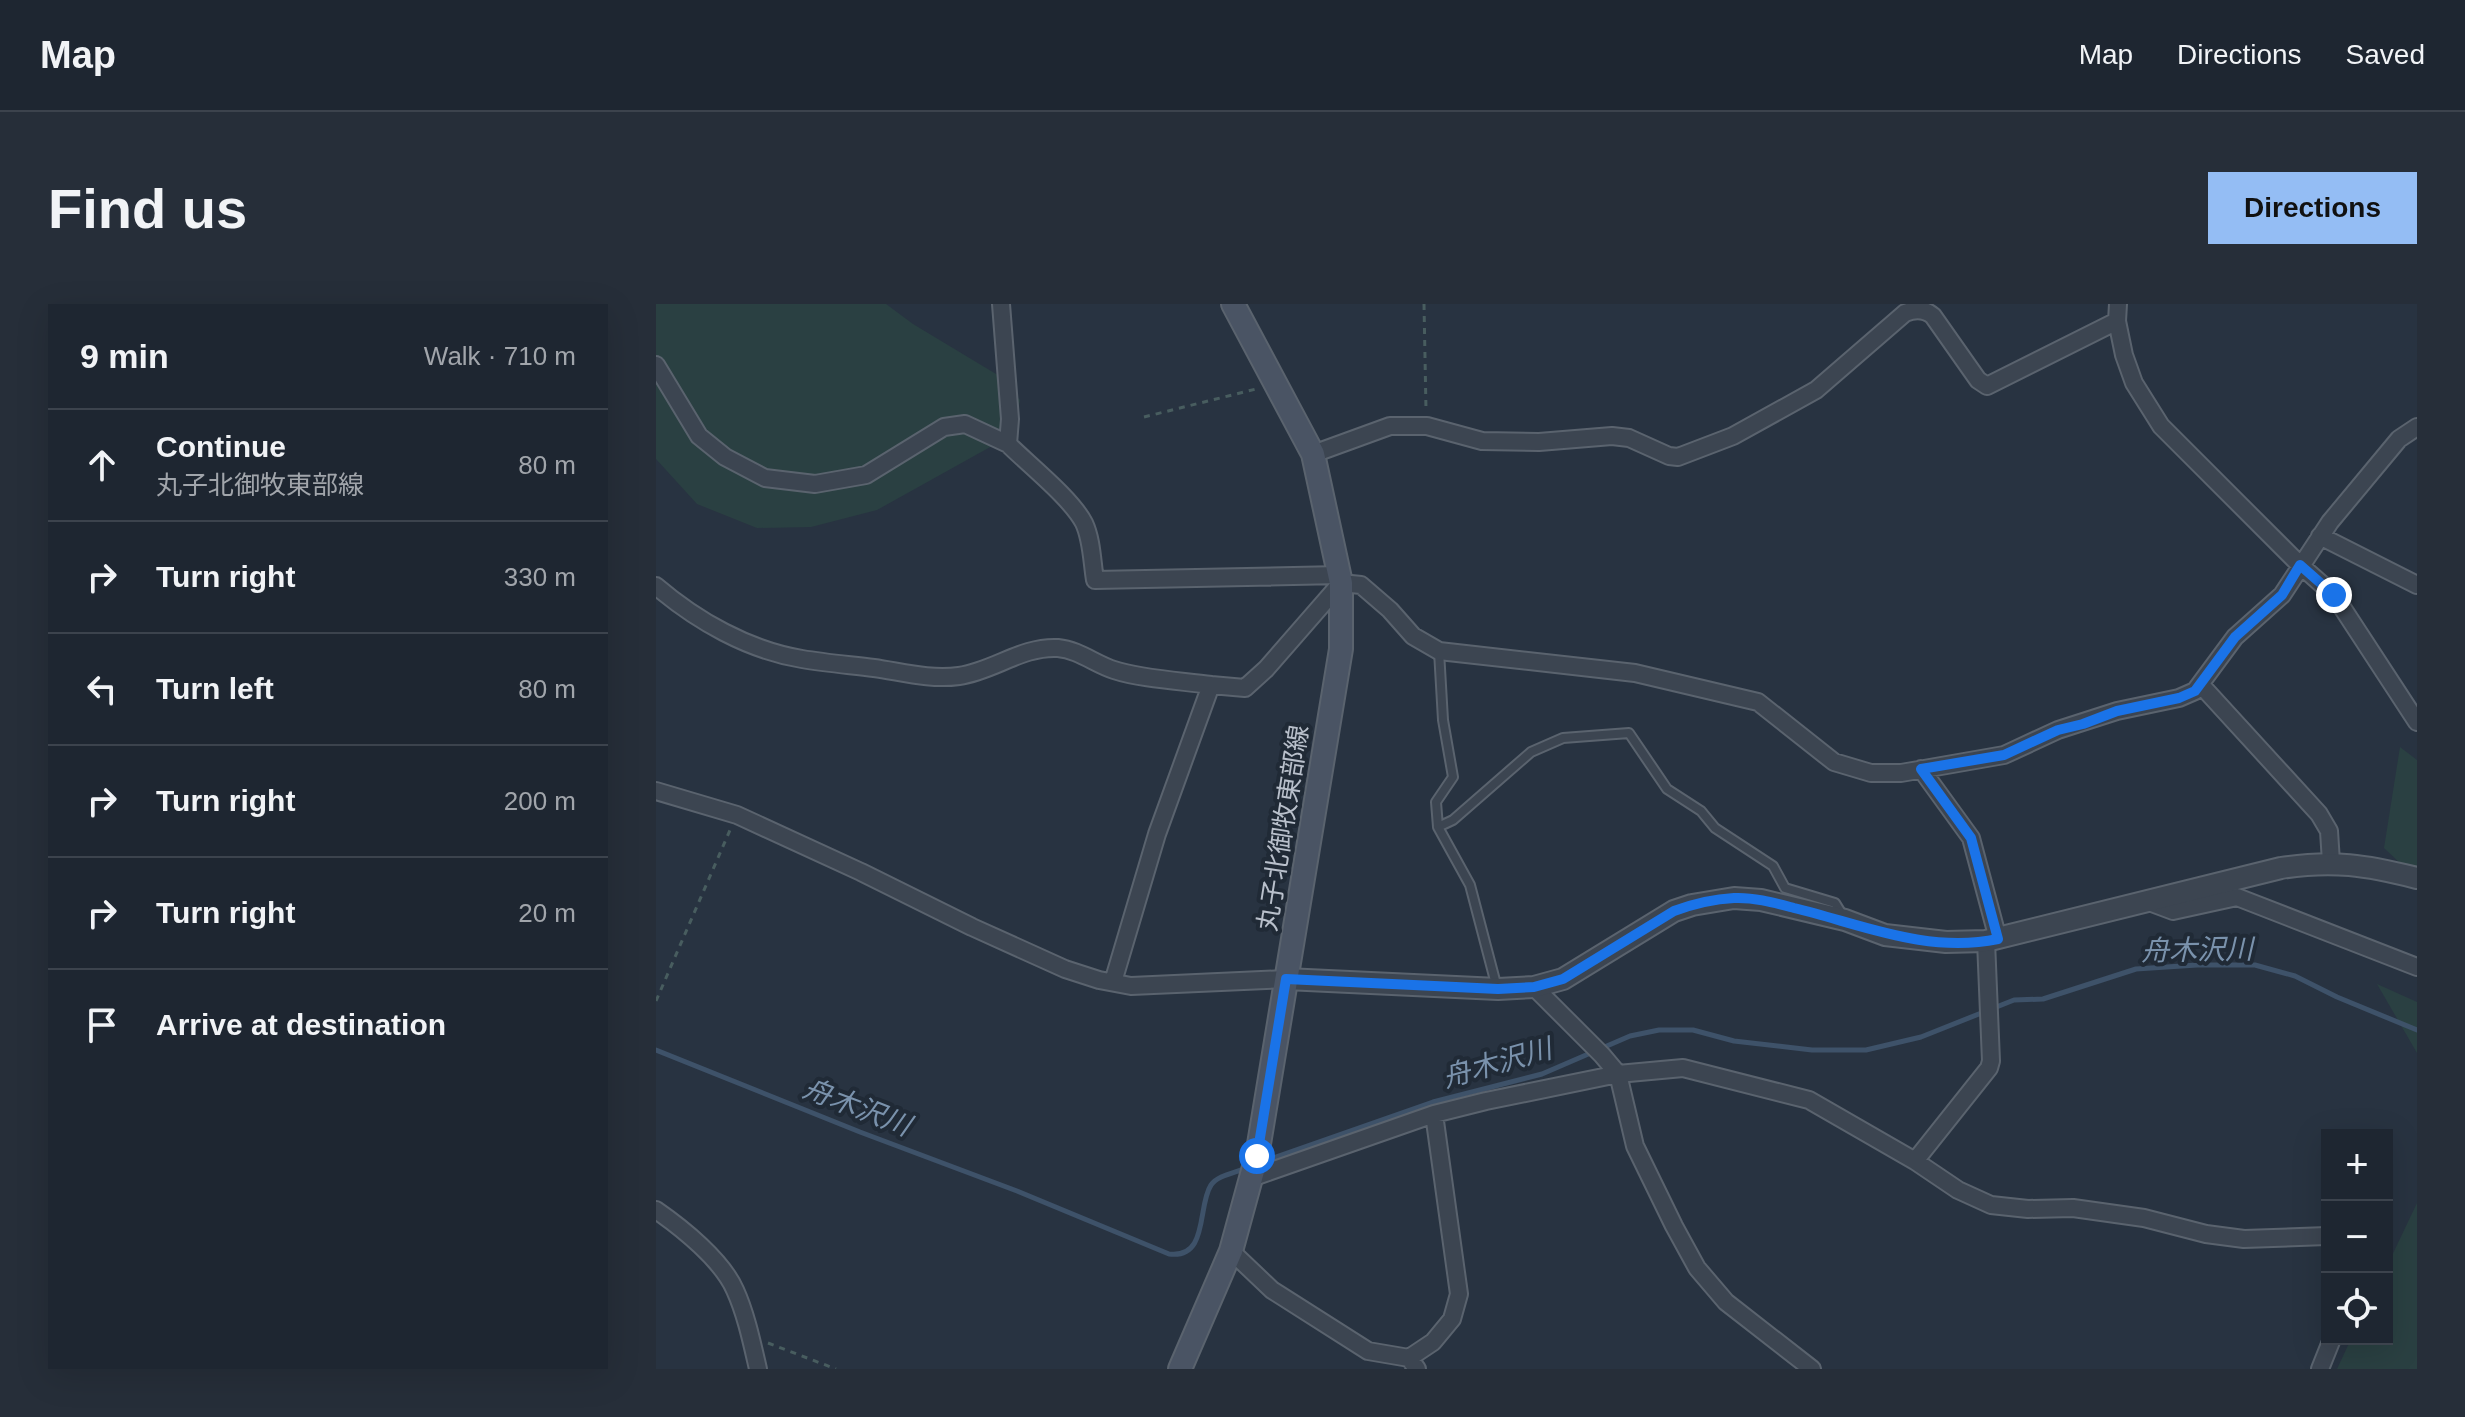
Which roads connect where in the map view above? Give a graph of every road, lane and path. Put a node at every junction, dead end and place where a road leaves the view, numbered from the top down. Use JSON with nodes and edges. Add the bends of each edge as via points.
{"nodes":[{"id":1,"x":1001,"y":304,"type":"edge"},
{"id":2,"x":1233,"y":304,"type":"edge"},
{"id":3,"x":1424,"y":304,"type":"edge"},
{"id":4,"x":2117,"y":312,"type":"edge"},
{"id":5,"x":656,"y":365,"type":"edge"},
{"id":6,"x":1275,"y":384,"type":"junction"},
{"id":7,"x":1144,"y":417,"type":"dead end"},
{"id":8,"x":1427,"y":426,"type":"junction"},
{"id":9,"x":2417,"y":427,"type":"edge"},
{"id":10,"x":1008,"y":444,"type":"junction"},
{"id":11,"x":1313,"y":454,"type":"junction"},
{"id":12,"x":2320,"y":536,"type":"junction"},
{"id":13,"x":2300,"y":565,"type":"junction"},
{"id":14,"x":1340,"y":579,"type":"junction"},
{"id":15,"x":2417,"y":585,"type":"edge"},
{"id":16,"x":656,"y":586,"type":"edge"},
{"id":17,"x":1439,"y":651,"type":"junction"},
{"id":18,"x":1211,"y":685,"type":"junction"},
{"id":19,"x":2201,"y":685,"type":"junction"},
{"id":20,"x":2417,"y":722,"type":"edge"},
{"id":21,"x":1921,"y":769,"type":"junction"},
{"id":22,"x":656,"y":791,"type":"edge"},
{"id":23,"x":737,"y":815,"type":"junction"},
{"id":24,"x":1438,"y":827,"type":"junction"},
{"id":25,"x":2331,"y":862,"type":"junction"},
{"id":26,"x":2417,"y":878,"type":"edge"},
{"id":27,"x":2149,"y":902,"type":"junction"},
{"id":28,"x":1845,"y":920,"type":"junction"},
{"id":29,"x":1992,"y":940,"type":"junction"},
{"id":30,"x":2417,"y":967,"type":"edge"},
{"id":31,"x":1286,"y":979,"type":"junction"},
{"id":32,"x":1113,"y":982,"type":"junction"},
{"id":33,"x":1534,"y":987,"type":"junction"},
{"id":34,"x":1498,"y":989,"type":"junction"},
{"id":35,"x":656,"y":1001,"type":"edge"},
{"id":36,"x":1618,"y":1074,"type":"junction"},
{"id":37,"x":1434,"y":1114,"type":"junction"},
{"id":38,"x":1915,"y":1161,"type":"junction"},
{"id":39,"x":1251,"y":1178,"type":"junction"},
{"id":40,"x":656,"y":1210,"type":"edge"},
{"id":41,"x":2321,"y":1236,"type":"edge"},
{"id":42,"x":1231,"y":1251,"type":"junction"},
{"id":43,"x":750,"y":1336,"type":"junction"},
{"id":44,"x":2330,"y":1345,"type":"edge"},
{"id":45,"x":1413,"y":1363,"type":"edge"},
{"id":46,"x":758,"y":1369,"type":"edge"},
{"id":47,"x":836,"y":1369,"type":"edge"},
{"id":48,"x":1180,"y":1369,"type":"edge"},
{"id":49,"x":1812,"y":1369,"type":"edge"},
{"id":50,"x":2320,"y":1369,"type":"edge"}],
"edges":[{"from":1,"to":10,"type":"street"},
{"from":2,"to":6,"type":"main road","name":"丸子北御牧東部線"},
{"from":3,"to":8,"type":"path"},
{"from":4,"to":8,"type":"street","via":[[1987,386],[1933,316],[1913,310],[1816,390],[1733,436],[1678,457],[1629,438],[1482,441]]},
{"from":4,"to":13,"type":"street","via":[[2134,383],[2161,426]]},
{"from":5,"to":10,"type":"street","via":[[699,436],[765,478],[815,484],[866,475],[944,427],[965,424]]},
{"from":6,"to":7,"type":"path"},
{"from":6,"to":11,"type":"main road","name":"丸子北御牧東部線"},
{"from":8,"to":11,"type":"street","via":[[1390,426]]},
{"from":9,"to":12,"type":"street","via":[[2399,439]]},
{"from":10,"to":14,"type":"street","via":[[1083,523],[1095,580]]},
{"from":11,"to":14,"type":"main road","name":"丸子北御牧東部線"},
{"from":12,"to":13,"type":"street"},
{"from":12,"to":15,"type":"street"},
{"from":13,"to":19,"type":"street","via":[[2282,595],[2235,637]]},
{"from":13,"to":20,"type":"street","via":[[2334,595]]},
{"from":14,"to":17,"type":"street","via":[[1361,585],[1413,636]]},
{"from":14,"to":18,"type":"street","via":[[1245,688]]},
{"from":14,"to":31,"type":"main road","name":"丸子北御牧東部線","via":[[1341,649]]},
{"from":16,"to":18,"type":"street","via":[[715,628],[800,659],[923,677],[959,676],[1037,649],[1057,648],[1115,671]]},
{"from":17,"to":21,"type":"street","via":[[1635,673],[1758,702],[1834,762],[1871,773]]},
{"from":17,"to":24,"type":"lane","via":[[1453,777],[1436,802]]},
{"from":18,"to":32,"type":"street","via":[[1157,834]]},
{"from":19,"to":21,"type":"street","via":[[2179,698],[2058,730],[2004,755]]},
{"from":19,"to":25,"type":"street","via":[[2319,814],[2329,831]]},
{"from":21,"to":29,"type":"street","via":[[1971,838]]},
{"from":22,"to":23,"type":"street"},
{"from":23,"to":32,"type":"street","via":[[1065,969]]},
{"from":23,"to":35,"type":"path"},
{"from":24,"to":28,"type":"lane","via":[[1531,752],[1563,738],[1629,733],[1667,789],[1773,866],[1785,888],[1835,903]]},
{"from":24,"to":34,"type":"lane","via":[[1470,885]]},
{"from":25,"to":26,"type":"street"},
{"from":25,"to":27,"type":"street","via":[[2281,868]]},
{"from":27,"to":29,"type":"street"},
{"from":27,"to":30,"type":"street","via":[[2173,911],[2237,897]]},
{"from":28,"to":29,"type":"street","via":[[1912,940]]},
{"from":28,"to":33,"type":"street","via":[[1761,900],[1692,905],[1654,922],[1563,979]]},
{"from":29,"to":38,"type":"street","via":[[1989,1068]]},
{"from":31,"to":32,"type":"street","via":[[1131,986]]},
{"from":31,"to":34,"type":"street"},
{"from":31,"to":39,"type":"main road","name":"丸子北御牧東部線"},
{"from":33,"to":34,"type":"street"},
{"from":33,"to":36,"type":"street"},
{"from":36,"to":37,"type":"street"},
{"from":36,"to":38,"type":"street","via":[[1683,1068],[1809,1100]]},
{"from":36,"to":49,"type":"street","via":[[1635,1146],[1697,1268],[1726,1302]]},
{"from":37,"to":39,"type":"street"},
{"from":37,"to":45,"type":"street","via":[[1459,1294],[1452,1319]]},
{"from":38,"to":41,"type":"street","via":[[1991,1205],[2073,1208],[2244,1239]]},
{"from":39,"to":42,"type":"main road","name":"丸子北御牧東部線"},
{"from":40,"to":43,"type":"street","via":[[680,1227],[735,1288]]},
{"from":42,"to":45,"type":"street","via":[[1272,1290],[1368,1351]]},
{"from":42,"to":48,"type":"main road","name":"丸子北御牧東部線"},
{"from":43,"to":46,"type":"street"},
{"from":43,"to":47,"type":"path"},
{"from":44,"to":50,"type":"street"}]}
